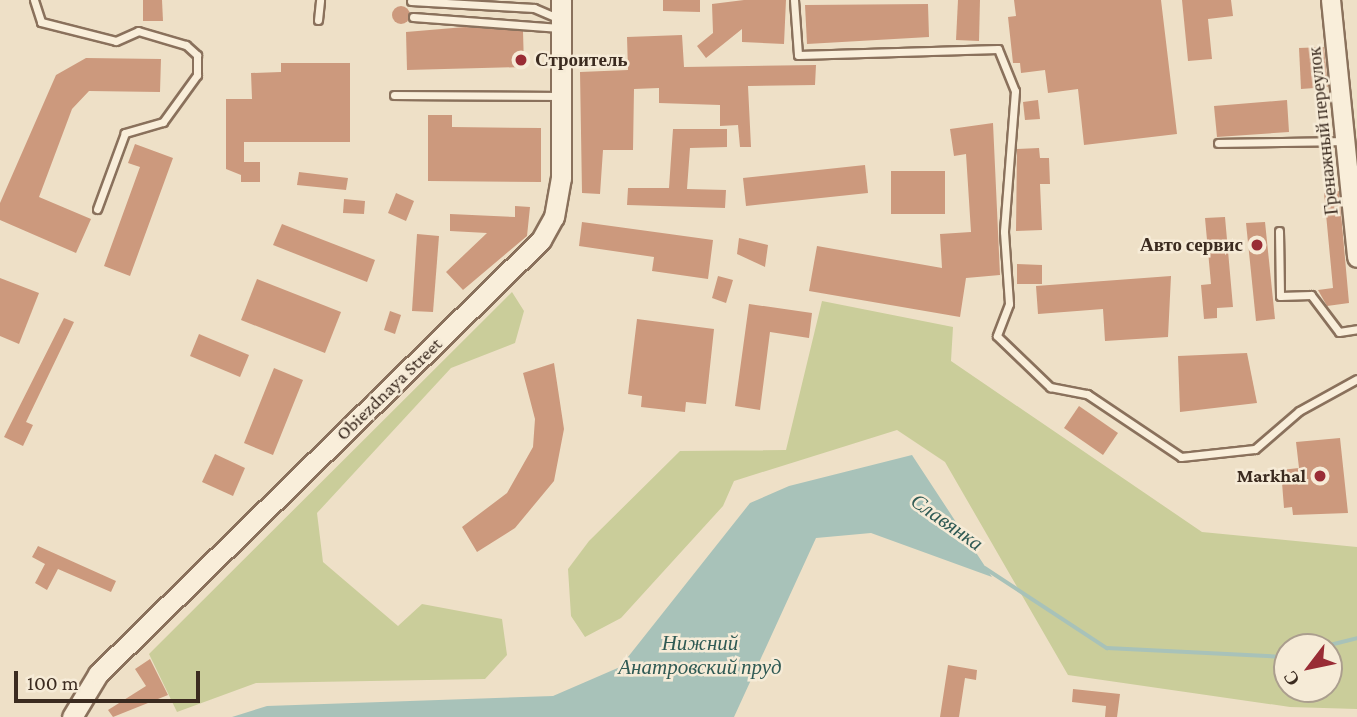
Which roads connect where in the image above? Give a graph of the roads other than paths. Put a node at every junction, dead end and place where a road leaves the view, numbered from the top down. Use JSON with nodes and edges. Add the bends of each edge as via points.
{"nodes":[{"id":1,"x":34,"y":0,"type":"edge"},
{"id":2,"x":320,"y":0,"type":"edge"},
{"id":3,"x":794,"y":0,"type":"edge"},
{"id":4,"x":1331,"y":0,"type":"edge"},
{"id":5,"x":411,"y":1,"type":"edge"},
{"id":6,"x":561,"y":16,"type":"edge"},
{"id":7,"x":413,"y":17,"type":"dead end"},
{"id":8,"x":318,"y":20,"type":"dead end"},
{"id":9,"x":394,"y":95,"type":"dead end"},
{"id":10,"x":561,"y":96,"type":"junction"},
{"id":11,"x":1345,"y":141,"type":"junction"},
{"id":12,"x":1218,"y":143,"type":"dead end"},
{"id":13,"x":97,"y":209,"type":"dead end"},
{"id":14,"x":1279,"y":231,"type":"dead end"},
{"id":15,"x":1357,"y":258,"type":"edge"},
{"id":16,"x":1357,"y":330,"type":"edge"},
{"id":17,"x":1357,"y":379,"type":"edge"},
{"id":18,"x":72,"y":717,"type":"edge"}],
"edges":[{"from":1,"to":13,"type":"lane","via":[[41,22],[117,41],[138,31],[186,45],[198,55],[197,75],[163,122],[125,133]]},
{"from":2,"to":8,"type":"lane"},
{"from":3,"to":17,"type":"lane","via":[[798,55],[998,49],[1015,92],[1004,232],[1009,304],[997,336],[1050,387],[1087,394],[1181,457],[1255,449],[1299,411]]},
{"from":4,"to":11,"type":"street","name":"Гренажный переулок"},
{"from":5,"to":6,"type":"lane","via":[[534,8]]},
{"from":6,"to":7,"type":"lane"},
{"from":6,"to":10,"type":"main road","name":"Obiezdnaya Street"},
{"from":9,"to":10,"type":"lane"},
{"from":10,"to":18,"type":"main road","name":"Obiezdnaya Street","via":[[561,178],[554,217],[541,240],[99,674]]},
{"from":11,"to":12,"type":"lane"},
{"from":11,"to":15,"type":"street","name":"Гренажный переулок"},
{"from":14,"to":16,"type":"lane","via":[[1280,296],[1311,295],[1339,332]]}]}
